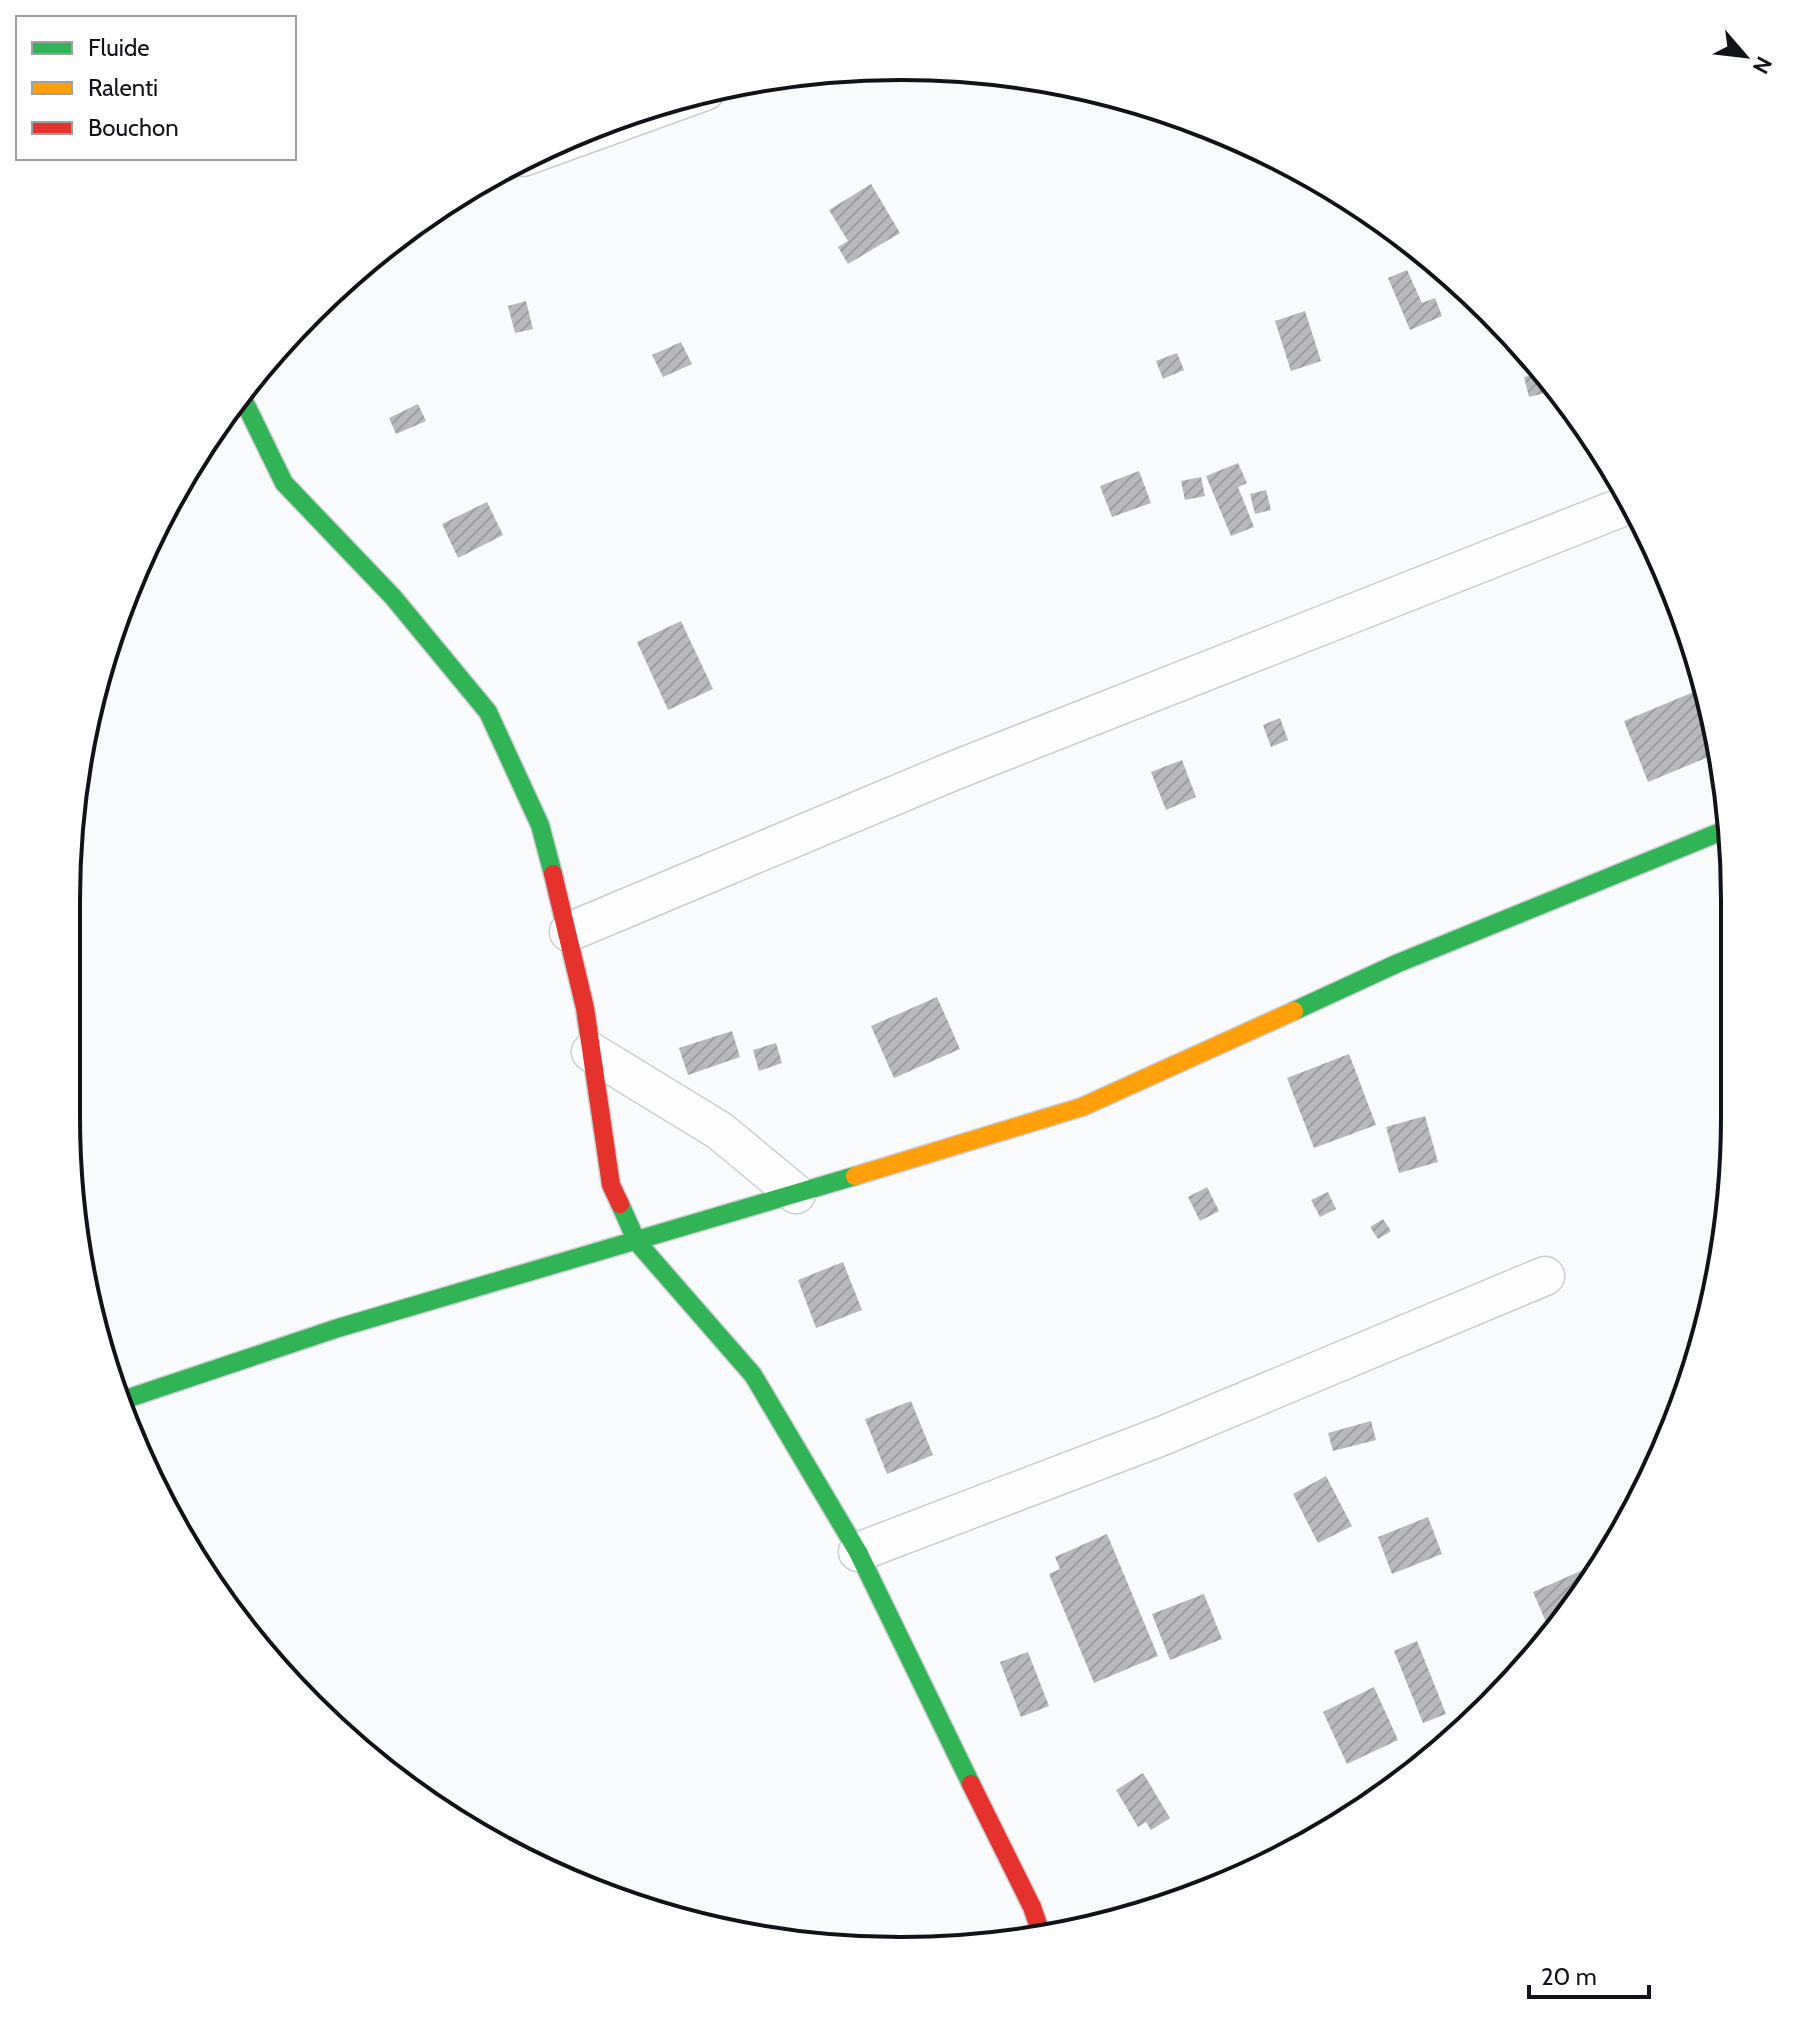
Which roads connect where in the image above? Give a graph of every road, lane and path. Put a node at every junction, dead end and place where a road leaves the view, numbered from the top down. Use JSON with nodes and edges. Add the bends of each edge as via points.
{"nodes":[{"id":1,"x":246,"y":406,"type":"edge"},
{"id":2,"x":1620,"y":508,"type":"edge"},
{"id":3,"x":1718,"y":833,"type":"edge"},
{"id":4,"x":569,"y":932,"type":"junction"},
{"id":5,"x":591,"y":1052,"type":"junction"},
{"id":6,"x":796,"y":1194,"type":"junction"},
{"id":7,"x":637,"y":1242,"type":"junction"},
{"id":8,"x":1545,"y":1276,"type":"dead end"},
{"id":9,"x":130,"y":1398,"type":"edge"},
{"id":10,"x":858,"y":1552,"type":"junction"},
{"id":11,"x":1038,"y":1925,"type":"edge"}],
"edges":[{"from":1,"to":4,"type":"street","via":[[284,483],[393,597],[488,712],[540,825]]},
{"from":2,"to":4,"type":"street","via":[[953,771]]},
{"from":3,"to":6,"type":"street","via":[[1396,964],[1082,1107]]},
{"from":4,"to":5,"type":"street"},
{"from":5,"to":6,"type":"street","via":[[720,1131]]},
{"from":5,"to":7,"type":"street","via":[[611,1185]]},
{"from":6,"to":7,"type":"street"},
{"from":7,"to":9,"type":"street","via":[[338,1328]]},
{"from":7,"to":10,"type":"street","via":[[753,1375]]},
{"from":8,"to":10,"type":"street","via":[[1162,1436]]},
{"from":10,"to":11,"type":"street"}]}
